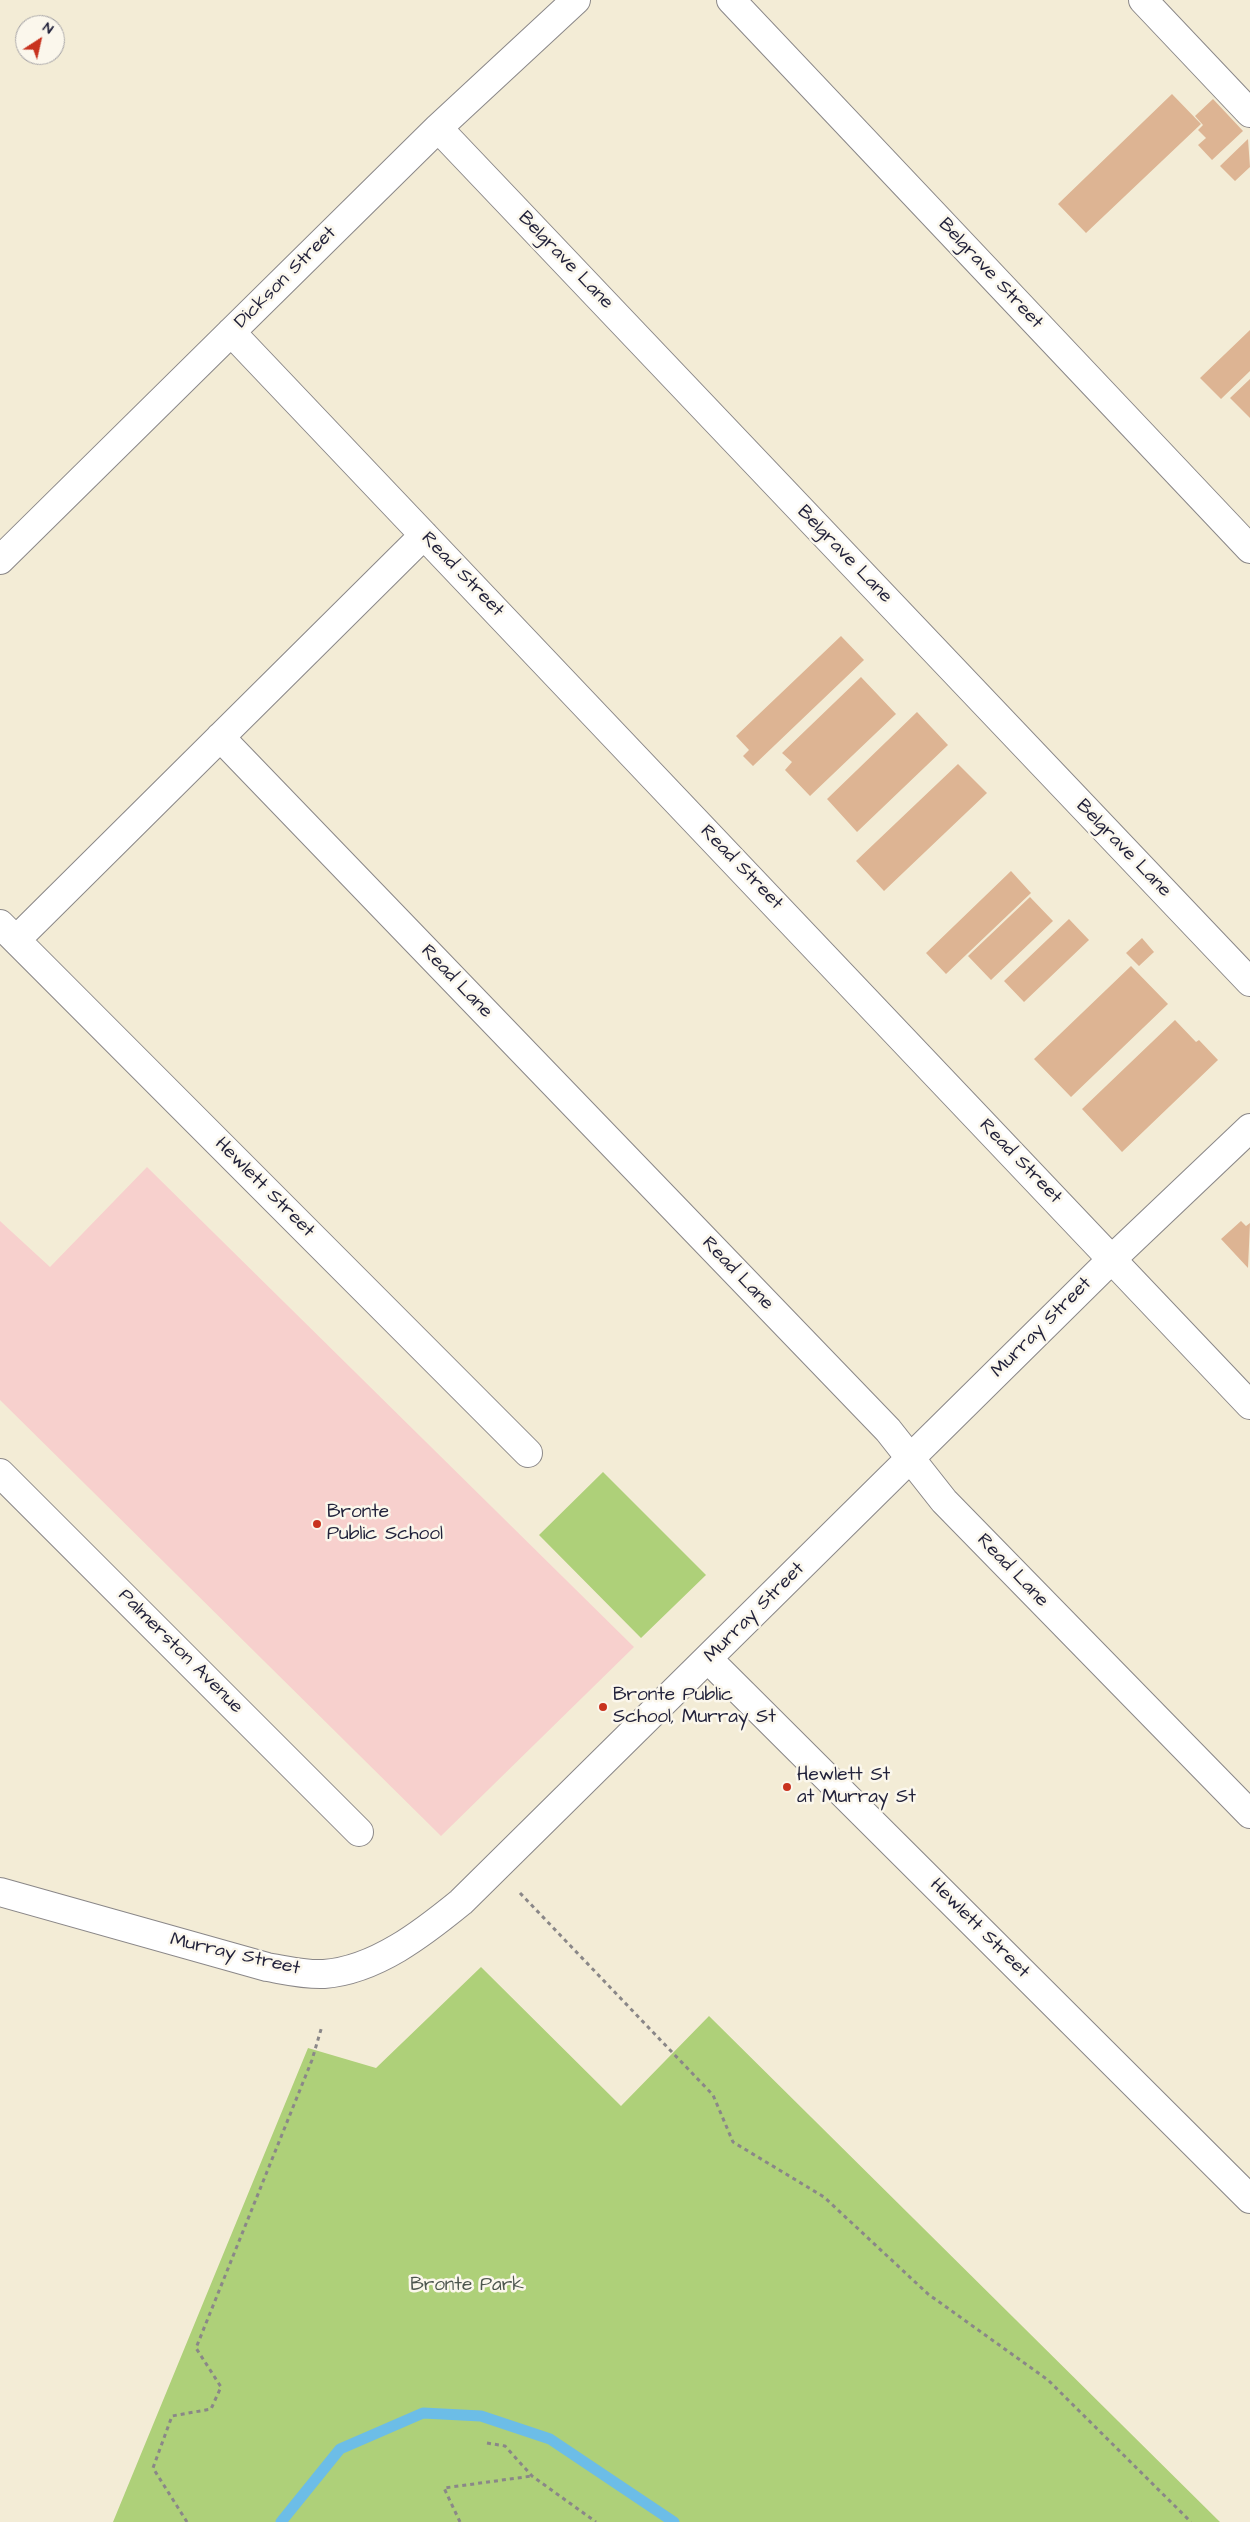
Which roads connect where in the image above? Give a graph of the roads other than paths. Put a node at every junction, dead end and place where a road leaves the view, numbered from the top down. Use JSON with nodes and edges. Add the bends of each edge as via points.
{"nodes":[{"id":1,"x":730,"y":0,"type":"edge"},
{"id":2,"x":1143,"y":0,"type":"edge"},
{"id":3,"x":564,"y":3,"type":"edge"},
{"id":4,"x":1250,"y":113,"type":"edge"},
{"id":5,"x":438,"y":128,"type":"junction"},
{"id":6,"x":231,"y":332,"type":"junction"},
{"id":7,"x":424,"y":534,"type":"junction"},
{"id":8,"x":1250,"y":549,"type":"edge"},
{"id":9,"x":0,"y":560,"type":"edge"},
{"id":10,"x":220,"y":737,"type":"junction"},
{"id":11,"x":8,"y":932,"type":"edge"},
{"id":12,"x":1250,"y":982,"type":"edge"},
{"id":13,"x":1250,"y":1128,"type":"edge"},
{"id":14,"x":1112,"y":1259,"type":"junction"},
{"id":15,"x":1250,"y":1405,"type":"edge"},
{"id":16,"x":528,"y":1452,"type":"dead end"},
{"id":17,"x":910,"y":1460,"type":"junction"},
{"id":18,"x":0,"y":1473,"type":"edge"},
{"id":19,"x":708,"y":1659,"type":"junction"},
{"id":20,"x":1250,"y":1814,"type":"edge"},
{"id":21,"x":359,"y":1832,"type":"dead end"},
{"id":22,"x":0,"y":1892,"type":"edge"},
{"id":23,"x":1250,"y":2199,"type":"edge"}],
"edges":[{"from":1,"to":8,"type":"street","name":"Belgrave Street"},
{"from":2,"to":4,"type":"street"},
{"from":3,"to":5,"type":"street","name":"Dickson Street"},
{"from":5,"to":6,"type":"street","name":"Dickson Street"},
{"from":5,"to":12,"type":"street","name":"Belgrave Lane"},
{"from":6,"to":7,"type":"street","name":"Read Street"},
{"from":6,"to":9,"type":"street","name":"Dickson Street"},
{"from":7,"to":10,"type":"street"},
{"from":7,"to":14,"type":"street","name":"Read Street"},
{"from":10,"to":11,"type":"street"},
{"from":10,"to":17,"type":"street","name":"Read Lane","via":[[888,1430]]},
{"from":11,"to":16,"type":"street","name":"Hewlett Street"},
{"from":13,"to":14,"type":"street","name":"Murray Street"},
{"from":14,"to":15,"type":"street","name":"Read Street"},
{"from":14,"to":17,"type":"street","name":"Murray Street"},
{"from":17,"to":19,"type":"street","name":"Murray Street"},
{"from":17,"to":20,"type":"street","name":"Read Lane","via":[[944,1502]]},
{"from":18,"to":21,"type":"street","name":"Palmerston Avenue"},
{"from":19,"to":22,"type":"street","name":"Murray Street","via":[[461,1902],[419,1936],[375,1959],[324,1974],[267,1967]]},
{"from":19,"to":23,"type":"street","name":"Hewlett Street"}]}
